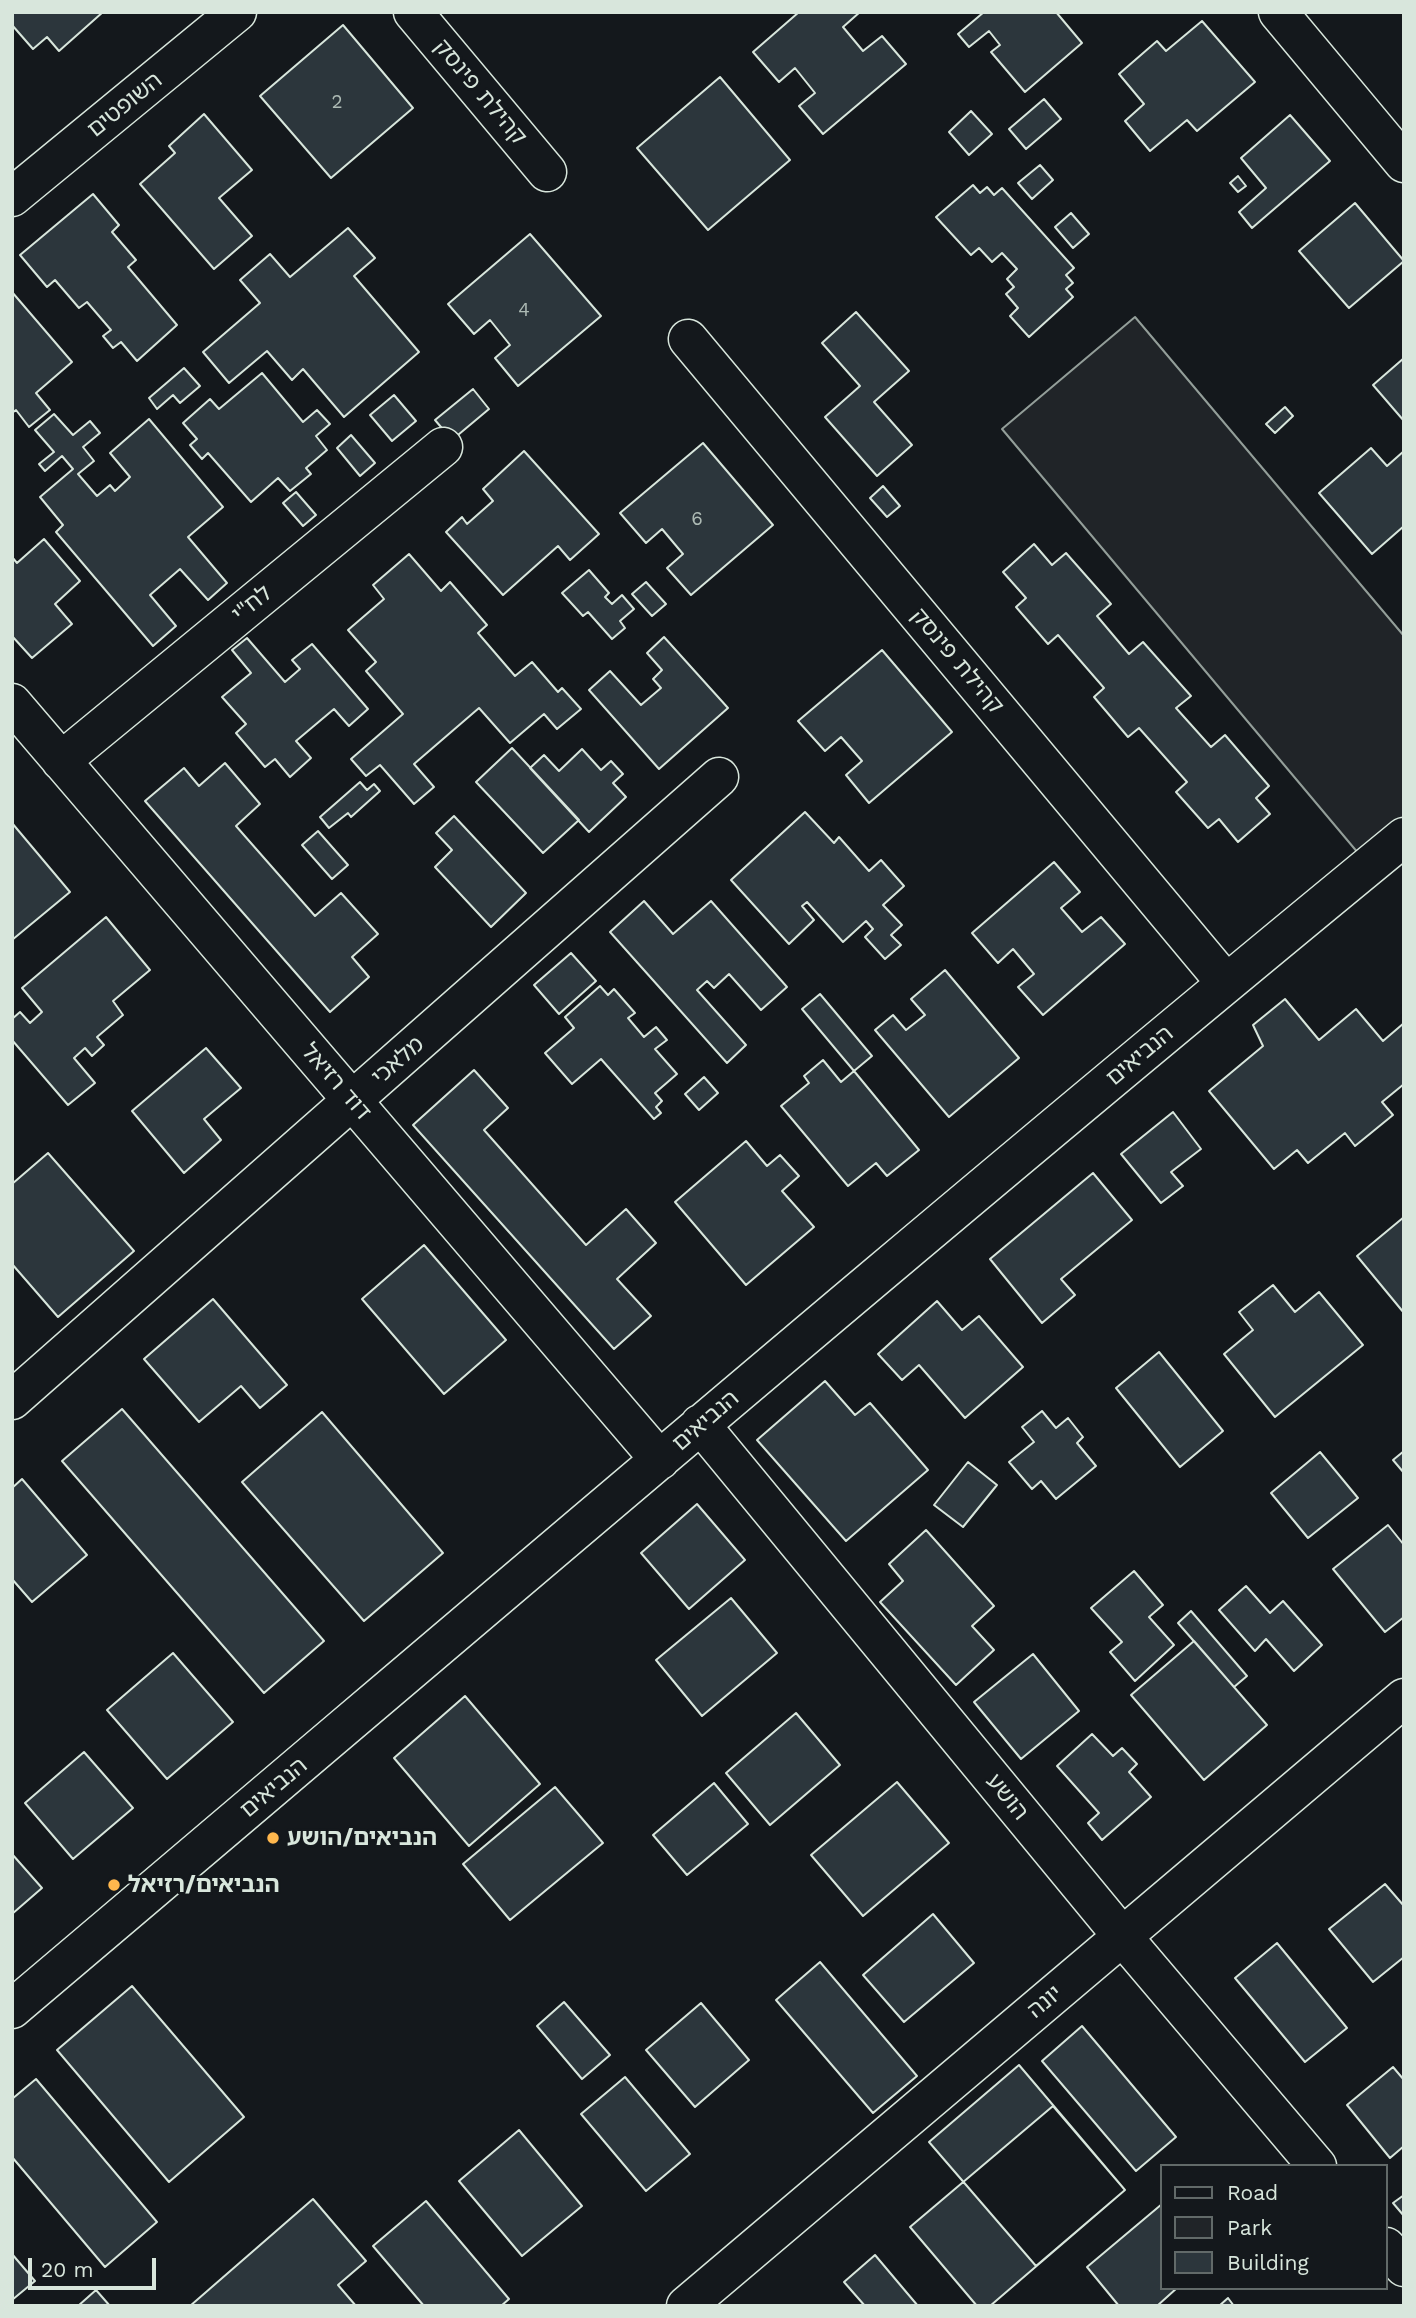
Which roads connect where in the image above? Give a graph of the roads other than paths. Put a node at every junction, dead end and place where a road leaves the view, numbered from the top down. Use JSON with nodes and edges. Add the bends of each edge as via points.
{"nodes":[{"id":1,"x":237,"y":12,"type":"edge"},
{"id":2,"x":414,"y":12,"type":"edge"},
{"id":3,"x":1278,"y":12,"type":"edge"},
{"id":4,"x":1404,"y":163,"type":"edge"},
{"id":5,"x":547,"y":172,"type":"dead end"},
{"id":6,"x":12,"y":197,"type":"edge"},
{"id":7,"x":688,"y":339,"type":"dead end"},
{"id":8,"x":443,"y":447,"type":"dead end"},
{"id":9,"x":12,"y":704,"type":"edge"},
{"id":10,"x":61,"y":761,"type":"junction"},
{"id":11,"x":719,"y":777,"type":"dead end"},
{"id":12,"x":1404,"y":837,"type":"edge"},
{"id":13,"x":1226,"y":983,"type":"junction"},
{"id":14,"x":353,"y":1101,"type":"junction"},
{"id":15,"x":18,"y":1383,"type":"edge"},
{"id":16,"x":700,"y":1424,"type":"junction"},
{"id":17,"x":660,"y":1460,"type":"junction"},
{"id":18,"x":1404,"y":1698,"type":"edge"},
{"id":19,"x":1122,"y":1936,"type":"junction"},
{"id":20,"x":12,"y":2009,"type":"edge"},
{"id":21,"x":1315,"y":2164,"type":"edge"},
{"id":22,"x":1388,"y":2249,"type":"edge"},
{"id":23,"x":1404,"y":2267,"type":"edge"},
{"id":24,"x":686,"y":2306,"type":"edge"}],
"edges":[{"from":1,"to":6,"type":"street","name":"השופטים"},
{"from":2,"to":5,"type":"street","name":"קהילת פינסק"},
{"from":3,"to":4,"type":"street"},
{"from":7,"to":13,"type":"street","name":"קהילת פינסק"},
{"from":8,"to":10,"type":"street","name":"לח\"י"},
{"from":9,"to":10,"type":"street","name":"דוד רזיאל"},
{"from":10,"to":14,"type":"street","name":"דוד רזיאל"},
{"from":11,"to":14,"type":"street","name":"מלאכי"},
{"from":12,"to":13,"type":"street","name":"הנביאים"},
{"from":13,"to":16,"type":"street","name":"הנביאים"},
{"from":14,"to":15,"type":"street","name":"מלאכי"},
{"from":14,"to":17,"type":"street","name":"דוד רזיאל"},
{"from":16,"to":17,"type":"street","name":"הנביאים"},
{"from":16,"to":19,"type":"street","name":"הושע"},
{"from":17,"to":20,"type":"street","name":"הנביאים"},
{"from":18,"to":19,"type":"street","name":"יונה"},
{"from":19,"to":21,"type":"street","name":"הושע"},
{"from":19,"to":24,"type":"street","name":"יונה"},
{"from":22,"to":23,"type":"street"}]}
